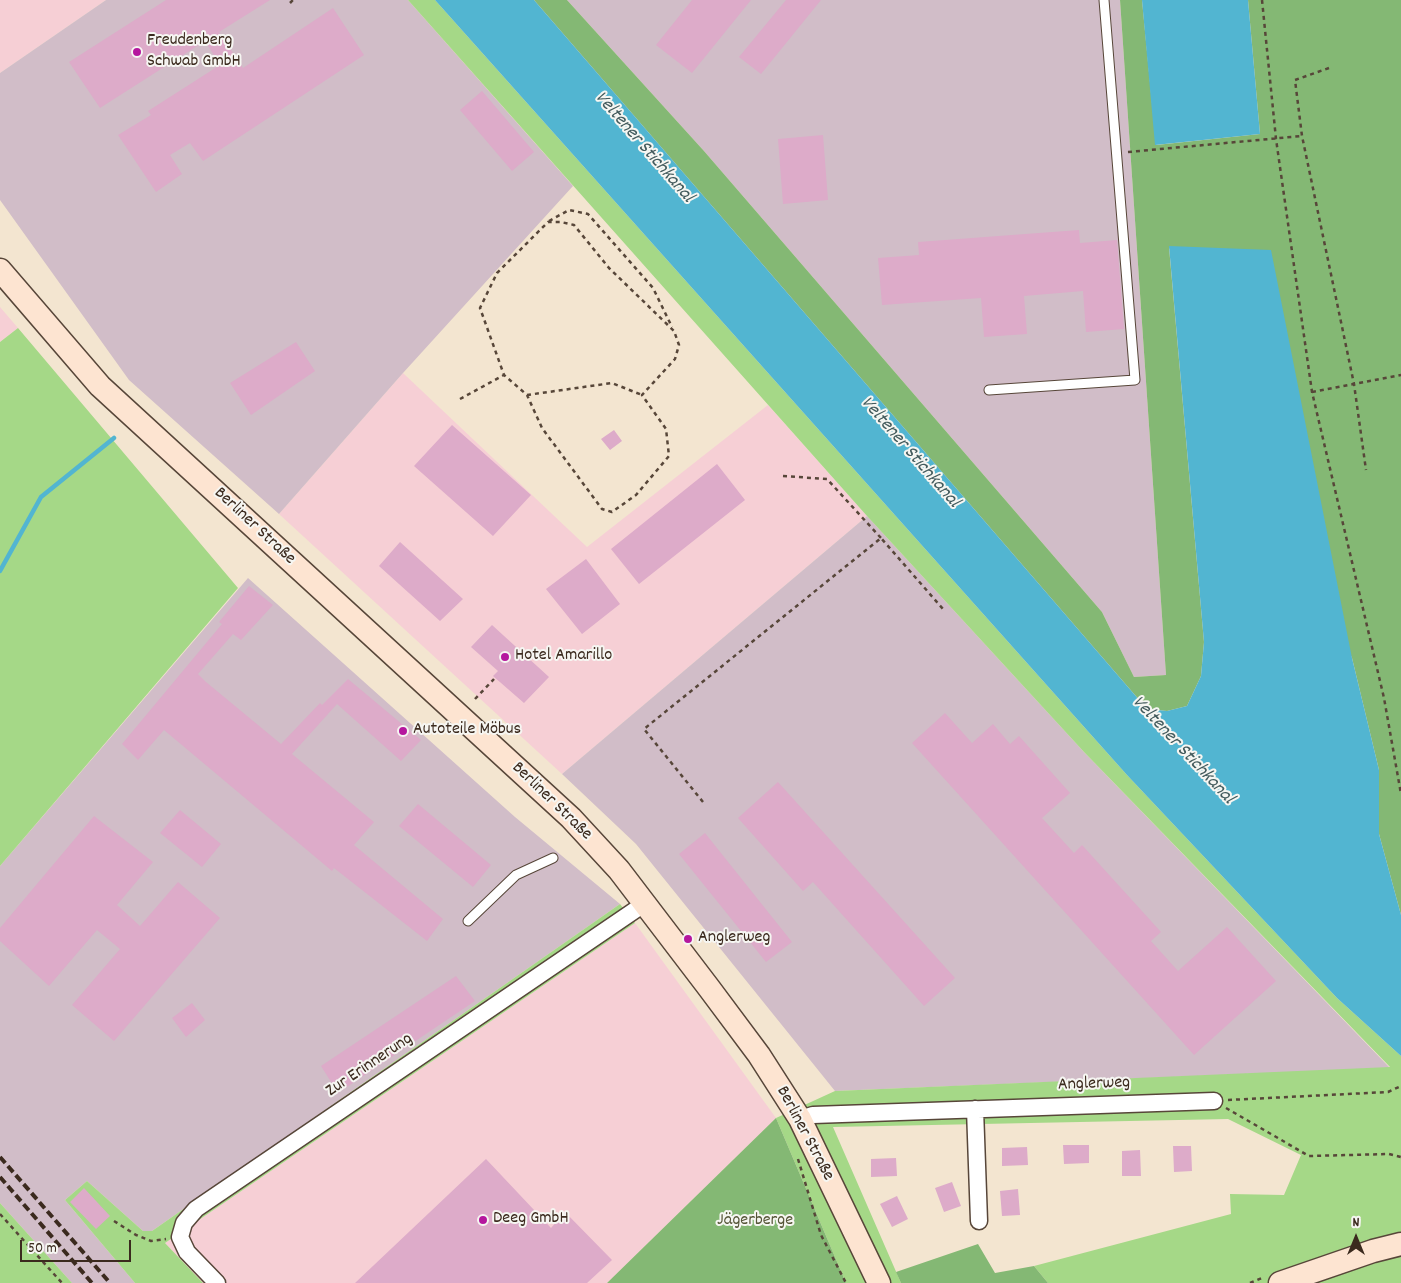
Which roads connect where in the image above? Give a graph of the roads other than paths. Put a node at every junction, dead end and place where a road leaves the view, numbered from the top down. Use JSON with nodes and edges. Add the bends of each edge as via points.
{"nodes":[{"id":1,"x":1104,"y":0,"type":"edge"},
{"id":2,"x":0,"y":270,"type":"edge"},
{"id":3,"x":989,"y":390,"type":"dead end"},
{"id":4,"x":553,"y":858,"type":"dead end"},
{"id":5,"x":644,"y":904,"type":"junction"},
{"id":6,"x":468,"y":921,"type":"dead end"},
{"id":7,"x":1214,"y":1101,"type":"road end"},
{"id":8,"x":976,"y":1109,"type":"junction"},
{"id":9,"x":800,"y":1119,"type":"junction"},
{"id":10,"x":979,"y":1221,"type":"dead end"},
{"id":11,"x":1401,"y":1244,"type":"edge"},
{"id":12,"x":217,"y":1283,"type":"edge"},
{"id":13,"x":879,"y":1283,"type":"edge"},
{"id":14,"x":1280,"y":1283,"type":"edge"}],
"edges":[{"from":1,"to":3,"type":"lane","via":[[1135,380]]},
{"from":2,"to":5,"type":"main road","name":"Berliner Straße","via":[[100,386],[571,818],[619,870]]},
{"from":4,"to":6,"type":"lane","via":[[516,876]]},
{"from":5,"to":9,"type":"main road","name":"Berliner Straße","via":[[759,1055]]},
{"from":5,"to":12,"type":"street","name":"Zur Erinnerung","via":[[196,1209],[184,1223],[180,1237],[187,1252]]},
{"from":7,"to":8,"type":"street","name":"Anglerweg"},
{"from":8,"to":9,"type":"street","name":"Anglerweg","via":[[812,1114]]},
{"from":8,"to":10,"type":"street"},
{"from":9,"to":13,"type":"main road","name":"Berliner Straße"},
{"from":11,"to":14,"type":"main road"}]}
